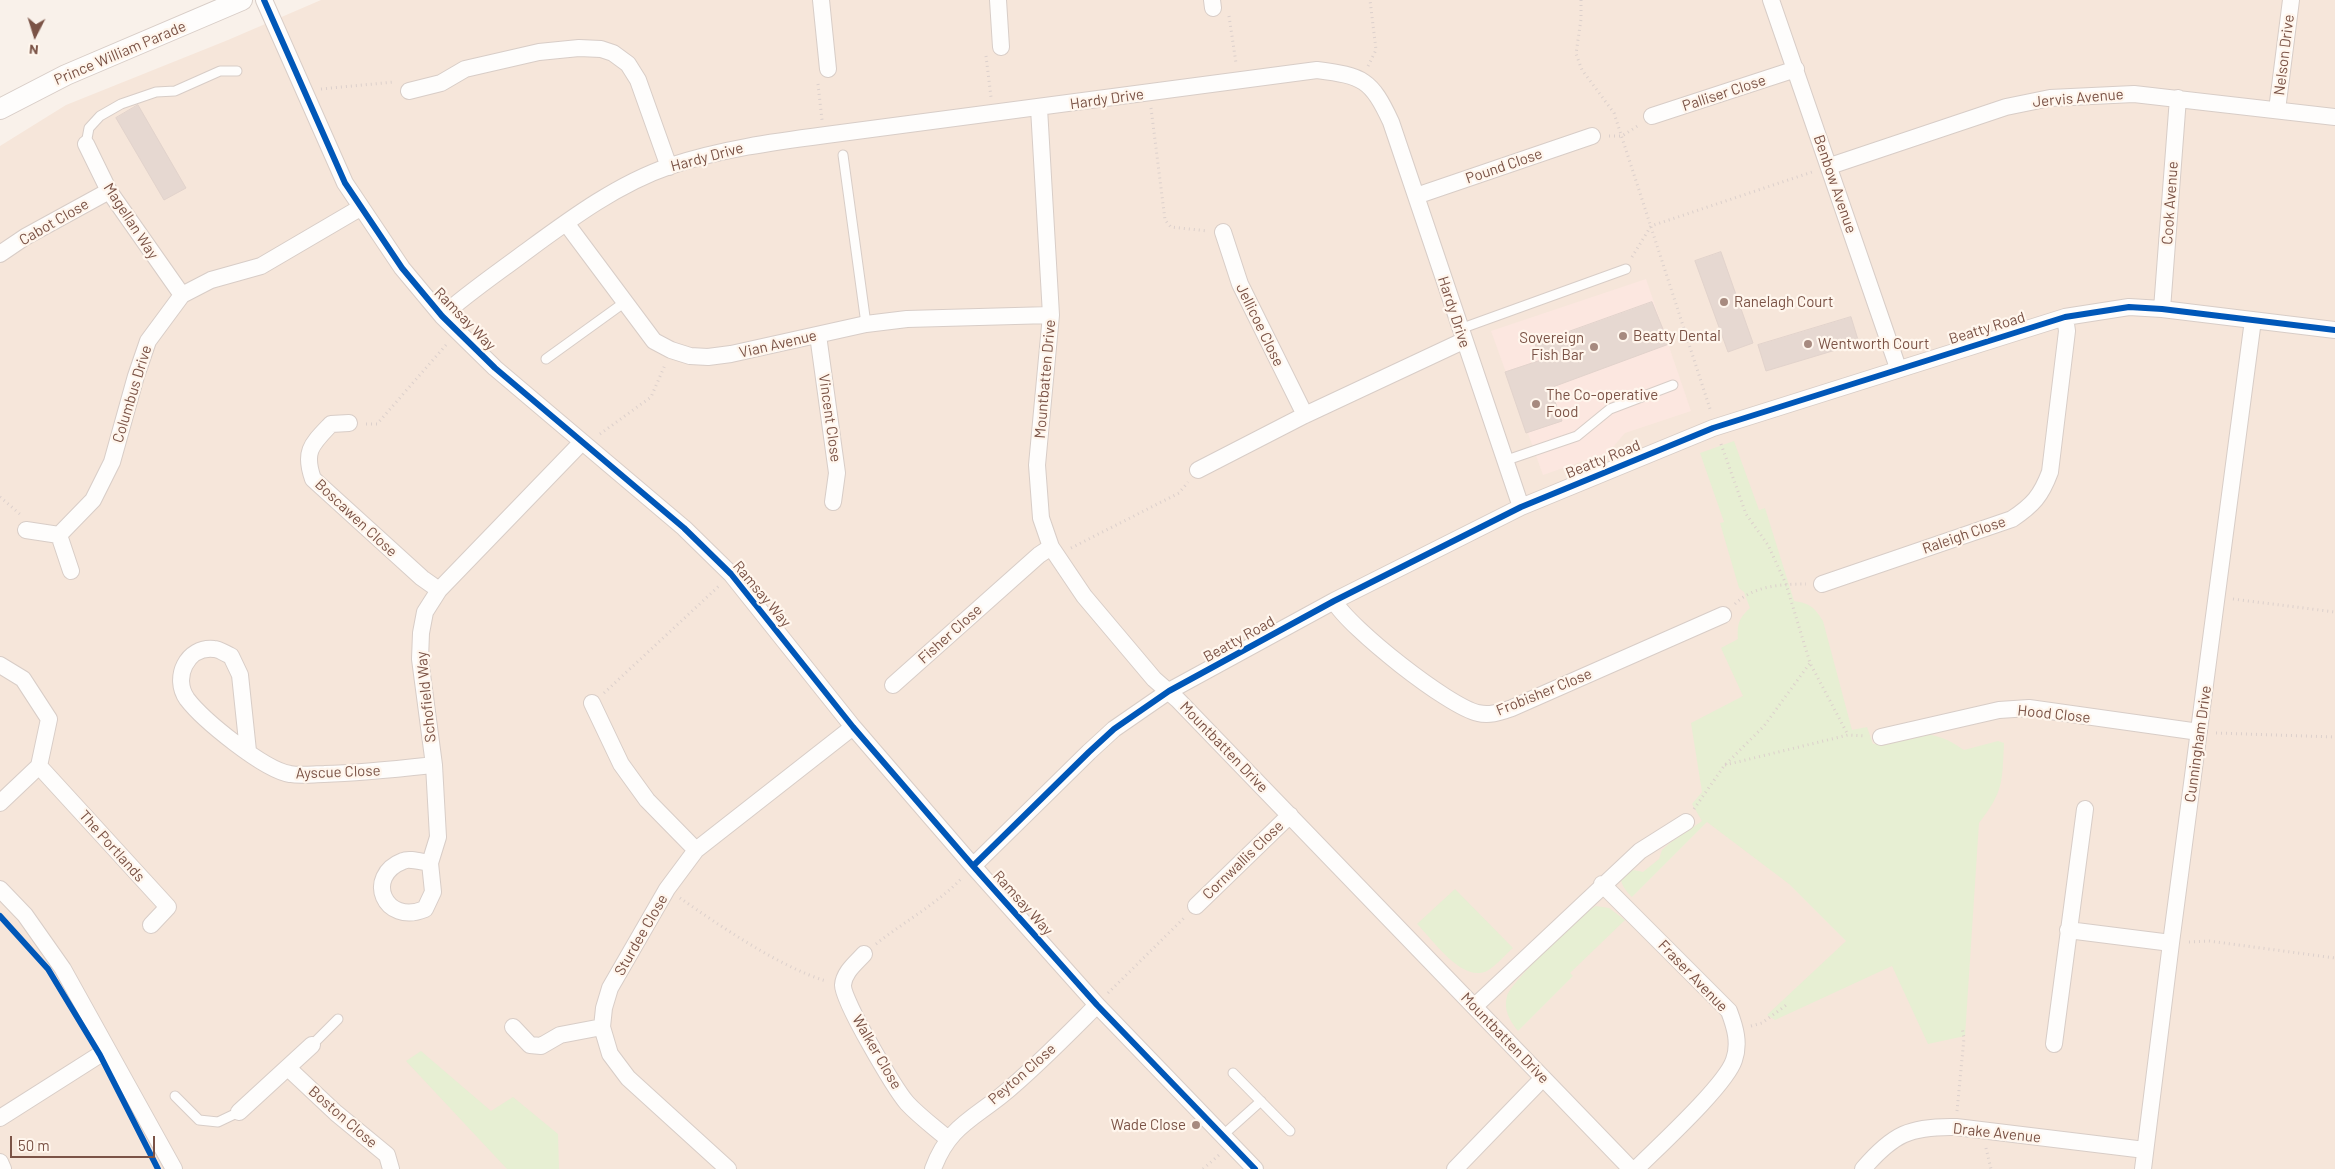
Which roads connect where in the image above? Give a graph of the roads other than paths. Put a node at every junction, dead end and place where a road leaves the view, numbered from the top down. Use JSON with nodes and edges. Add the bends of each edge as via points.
{"nodes":[{"id":1,"x":242,"y":0,"type":"edge"},
{"id":2,"x":264,"y":0,"type":"edge"},
{"id":3,"x":821,"y":0,"type":"edge"},
{"id":4,"x":998,"y":0,"type":"edge"},
{"id":5,"x":1771,"y":0,"type":"edge"},
{"id":6,"x":2291,"y":0,"type":"edge"},
{"id":7,"x":1001,"y":47,"type":"road end"},
{"id":8,"x":1796,"y":69,"type":"junction"},
{"id":9,"x":828,"y":70,"type":"road end"},
{"id":10,"x":237,"y":71,"type":"dead end"},
{"id":11,"x":409,"y":91,"type":"road end"},
{"id":12,"x":2178,"y":98,"type":"junction"},
{"id":13,"x":1039,"y":108,"type":"junction"},
{"id":14,"x":0,"y":109,"type":"edge"},
{"id":15,"x":2277,"y":110,"type":"junction"},
{"id":16,"x":1652,"y":116,"type":"road end"},
{"id":17,"x":2335,"y":117,"type":"edge"},
{"id":18,"x":1592,"y":136,"type":"road end"},
{"id":19,"x":86,"y":144,"type":"joint"},
{"id":20,"x":843,"y":155,"type":"dead end"},
{"id":21,"x":1830,"y":166,"type":"junction"},
{"id":22,"x":669,"y":167,"type":"junction"},
{"id":23,"x":110,"y":191,"type":"junction"},
{"id":24,"x":1416,"y":196,"type":"junction"},
{"id":25,"x":360,"y":208,"type":"junction"},
{"id":26,"x":566,"y":223,"type":"junction"},
{"id":27,"x":1223,"y":232,"type":"road end"},
{"id":28,"x":0,"y":254,"type":"edge"},
{"id":29,"x":1626,"y":268,"type":"road end"},
{"id":30,"x":182,"y":295,"type":"junction"},
{"id":31,"x":625,"y":302,"type":"junction"},
{"id":32,"x":2162,"y":309,"type":"junction"},
{"id":33,"x":1051,"y":314,"type":"junction"},
{"id":34,"x":442,"y":316,"type":"junction"},
{"id":35,"x":2065,"y":317,"type":"junction"},
{"id":36,"x":2254,"y":320,"type":"junction"},
{"id":37,"x":866,"y":324,"type":"junction"},
{"id":38,"x":2335,"y":330,"type":"edge"},
{"id":39,"x":818,"y":334,"type":"junction"},
{"id":40,"x":1462,"y":335,"type":"junction"},
{"id":41,"x":546,"y":360,"type":"dead end"},
{"id":42,"x":1898,"y":368,"type":"junction"},
{"id":43,"x":1673,"y":385,"type":"dead end"},
{"id":44,"x":1305,"y":415,"type":"junction"},
{"id":45,"x":349,"y":423,"type":"road end"},
{"id":46,"x":582,"y":442,"type":"junction"},
{"id":47,"x":1504,"y":462,"type":"junction"},
{"id":48,"x":1198,"y":470,"type":"road end"},
{"id":49,"x":833,"y":502,"type":"dead end"},
{"id":50,"x":1521,"y":506,"type":"junction"},
{"id":51,"x":26,"y":530,"type":"road end"},
{"id":52,"x":59,"y":535,"type":"junction"},
{"id":53,"x":1054,"y":551,"type":"junction"},
{"id":54,"x":71,"y":571,"type":"dead end"},
{"id":55,"x":1822,"y":584,"type":"road end"},
{"id":56,"x":439,"y":590,"type":"junction"},
{"id":57,"x":1334,"y":601,"type":"junction"},
{"id":58,"x":1723,"y":615,"type":"road end"},
{"id":59,"x":0,"y":666,"type":"edge"},
{"id":60,"x":893,"y":685,"type":"dead end"},
{"id":61,"x":1169,"y":691,"type":"junction"},
{"id":62,"x":592,"y":703,"type":"road end"},
{"id":63,"x":854,"y":727,"type":"junction"},
{"id":64,"x":2199,"y":732,"type":"junction"},
{"id":65,"x":1881,"y":737,"type":"road end"},
{"id":66,"x":248,"y":751,"type":"junction"},
{"id":67,"x":434,"y":765,"type":"junction"},
{"id":68,"x":39,"y":766,"type":"junction"},
{"id":69,"x":0,"y":803,"type":"edge"},
{"id":70,"x":2085,"y":809,"type":"dead end"},
{"id":71,"x":1290,"y":815,"type":"junction"},
{"id":72,"x":1686,"y":822,"type":"road end"},
{"id":73,"x":696,"y":850,"type":"junction"},
{"id":74,"x":430,"y":864,"type":"dead end"},
{"id":75,"x":973,"y":866,"type":"junction"},
{"id":76,"x":1602,"y":884,"type":"junction"},
{"id":77,"x":0,"y":889,"type":"edge"},
{"id":78,"x":1196,"y":906,"type":"road end"},
{"id":79,"x":151,"y":925,"type":"dead end"},
{"id":80,"x":2068,"y":930,"type":"junction"},
{"id":81,"x":2171,"y":943,"type":"junction"},
{"id":82,"x":864,"y":954,"type":"road end"},
{"id":83,"x":1097,"y":1005,"type":"junction"},
{"id":84,"x":1475,"y":1006,"type":"junction"},
{"id":85,"x":338,"y":1019,"type":"dead end"},
{"id":86,"x":513,"y":1027,"type":"dead end"},
{"id":87,"x":602,"y":1027,"type":"junction"},
{"id":88,"x":2054,"y":1044,"type":"dead end"},
{"id":89,"x":312,"y":1046,"type":"joint"},
{"id":90,"x":107,"y":1050,"type":"junction"},
{"id":91,"x":288,"y":1068,"type":"junction"},
{"id":92,"x":1233,"y":1073,"type":"dead end"},
{"id":93,"x":1543,"y":1078,"type":"junction"},
{"id":94,"x":175,"y":1096,"type":"dead end"},
{"id":95,"x":1261,"y":1101,"type":"junction"},
{"id":96,"x":240,"y":1112,"type":"joint"},
{"id":97,"x":0,"y":1118,"type":"edge"},
{"id":98,"x":1290,"y":1131,"type":"dead end"},
{"id":99,"x":1222,"y":1136,"type":"junction"},
{"id":100,"x":948,"y":1139,"type":"junction"},
{"id":101,"x":2145,"y":1150,"type":"junction"},
{"id":102,"x":0,"y":1162,"type":"edge"},
{"id":103,"x":3,"y":1169,"type":"edge"},
{"id":104,"x":174,"y":1169,"type":"edge"},
{"id":105,"x":391,"y":1169,"type":"edge"},
{"id":106,"x":728,"y":1169,"type":"edge"},
{"id":107,"x":933,"y":1169,"type":"edge"},
{"id":108,"x":1255,"y":1169,"type":"edge"},
{"id":109,"x":1455,"y":1169,"type":"edge"},
{"id":110,"x":1632,"y":1169,"type":"edge"},
{"id":111,"x":1636,"y":1169,"type":"edge"},
{"id":112,"x":1863,"y":1169,"type":"edge"},
{"id":113,"x":2143,"y":1169,"type":"edge"}],
"edges":[{"from":1,"to":14,"type":"street","name":"Prince William Parade","via":[[66,74]]},
{"from":2,"to":25,"type":"street","name":"Ramsay Way","via":[[302,90]]},
{"from":3,"to":9,"type":"street"},
{"from":4,"to":7,"type":"street"},
{"from":5,"to":8,"type":"street","name":"Benbow Avenue"},
{"from":6,"to":15,"type":"street","name":"Nelson Drive"},
{"from":8,"to":16,"type":"street","name":"Palliser Close"},
{"from":8,"to":21,"type":"street","name":"Benbow Avenue"},
{"from":10,"to":19,"type":"lane","via":[[220,72],[175,91],[156,92],[121,104],[100,116],[89,128]]},
{"from":11,"to":22,"type":"street","via":[[441,83],[464,69],[539,52],[601,49],[628,64],[638,80]]},
{"from":12,"to":15,"type":"street","name":"Jervis Avenue"},
{"from":12,"to":21,"type":"street","name":"Jervis Avenue","via":[[2093,94],[2041,100],[2006,107]]},
{"from":12,"to":32,"type":"street","name":"Cook Avenue"},
{"from":13,"to":22,"type":"street","name":"Hardy Drive","via":[[749,146]]},
{"from":13,"to":24,"type":"street","name":"Hardy Drive","via":[[1317,70],[1344,74],[1363,81],[1378,94]]},
{"from":13,"to":33,"type":"street","name":"Mountbatten Drive"},
{"from":15,"to":17,"type":"street","name":"Jervis Avenue"},
{"from":18,"to":24,"type":"street","name":"Pound Close"},
{"from":19,"to":23,"type":"street","name":"Magellan Way"},
{"from":20,"to":37,"type":"lane"},
{"from":21,"to":42,"type":"street","name":"Benbow Avenue"},
{"from":22,"to":26,"type":"street","name":"Hardy Drive","via":[[630,184]]},
{"from":23,"to":28,"type":"street","name":"Cabot Close","via":[[24,237]]},
{"from":23,"to":30,"type":"street","name":"Magellan Way"},
{"from":24,"to":40,"type":"street","name":"Hardy Drive"},
{"from":25,"to":30,"type":"street","name":"Columbus Drive","via":[[261,266],[211,280]]},
{"from":25,"to":34,"type":"street","name":"Ramsay Way","via":[[402,268]]},
{"from":26,"to":31,"type":"street","name":"Vian Avenue"},
{"from":26,"to":34,"type":"street","name":"Hardy Drive"},
{"from":27,"to":44,"type":"street","name":"Jellicoe Close","via":[[1244,293]]},
{"from":29,"to":40,"type":"lane"},
{"from":30,"to":52,"type":"street","name":"Columbus Drive","via":[[148,342],[112,462],[97,492],[73,523]]},
{"from":31,"to":39,"type":"street","name":"Vian Avenue","via":[[654,340],[670,350],[690,356],[731,354]]},
{"from":31,"to":41,"type":"lane"},
{"from":32,"to":35,"type":"street","name":"Beatty Road","via":[[2129,307]]},
{"from":32,"to":36,"type":"street","name":"Beatty Road"},
{"from":33,"to":37,"type":"street","name":"Vian Avenue"},
{"from":33,"to":53,"type":"street","name":"Mountbatten Drive","via":[[1037,465],[1041,518]]},
{"from":34,"to":46,"type":"street","name":"Ramsay Way","via":[[494,368]]},
{"from":35,"to":42,"type":"street","name":"Beatty Road"},
{"from":35,"to":55,"type":"street","name":"Raleigh Close","via":[[2067,331],[2050,472],[2043,491],[2030,507],[2012,519]]},
{"from":36,"to":38,"type":"street","name":"Beatty Road"},
{"from":36,"to":64,"type":"street","name":"Cunningham Drive"},
{"from":37,"to":39,"type":"street","name":"Vian Avenue"},
{"from":39,"to":49,"type":"street","name":"Vincent Close","via":[[838,473]]},
{"from":40,"to":44,"type":"street"},
{"from":40,"to":47,"type":"street","name":"Hardy Drive"},
{"from":42,"to":50,"type":"street","name":"Beatty Road","via":[[1713,428]]},
{"from":43,"to":47,"type":"lane","via":[[1610,409],[1577,436]]},
{"from":44,"to":48,"type":"street"},
{"from":45,"to":56,"type":"street","name":"Boscawen Close","via":[[331,424],[311,445],[308,463],[313,479]]},
{"from":46,"to":56,"type":"street","name":"Schofield Way"},
{"from":46,"to":63,"type":"street","name":"Ramsay Way","via":[[684,528],[731,574]]},
{"from":47,"to":50,"type":"street","name":"Hardy Drive"},
{"from":50,"to":57,"type":"street","name":"Beatty Road"},
{"from":51,"to":52,"type":"street"},
{"from":52,"to":54,"type":"street"},
{"from":53,"to":60,"type":"street","name":"Fisher Close","via":[[1039,555]]},
{"from":53,"to":61,"type":"street","name":"Mountbatten Drive","via":[[1084,596],[1154,679]]},
{"from":56,"to":67,"type":"street","name":"Schofield Way","via":[[425,612],[420,659]]},
{"from":57,"to":58,"type":"street","name":"Frobisher Close","via":[[1367,639],[1460,707],[1493,714]]},
{"from":57,"to":61,"type":"street","name":"Beatty Road"},
{"from":59,"to":68,"type":"street","via":[[23,679],[49,719]]},
{"from":61,"to":71,"type":"street","name":"Mountbatten Drive"},
{"from":61,"to":75,"type":"street","name":"Beatty Road","via":[[1089,752]]},
{"from":62,"to":73,"type":"street","via":[[621,764],[647,800]]},
{"from":63,"to":73,"type":"street","name":"Sturdee Close"},
{"from":63,"to":75,"type":"street","name":"Ramsay Way"},
{"from":64,"to":65,"type":"street","name":"Hood Close","via":[[2028,708],[1999,710]]},
{"from":64,"to":81,"type":"street","name":"Cunningham Drive"},
{"from":66,"to":66,"type":"street","name":"Ayscue Close","via":[[228,738],[187,698],[180,683],[183,665],[195,652],[214,649],[231,656],[240,675]]},
{"from":66,"to":67,"type":"street","name":"Ayscue Close","via":[[270,768],[291,774],[362,773]]},
{"from":67,"to":74,"type":"street","name":"Schofield Way","via":[[438,837]]},
{"from":68,"to":69,"type":"street"},
{"from":68,"to":79,"type":"street","name":"The Portlands","via":[[168,907]]},
{"from":70,"to":80,"type":"street"},
{"from":71,"to":78,"type":"street","name":"Cornwallis Close"},
{"from":71,"to":84,"type":"street","name":"Mountbatten Drive"},
{"from":72,"to":76,"type":"street","via":[[1640,851]]},
{"from":73,"to":87,"type":"street","name":"Sturdee Close","via":[[668,889],[610,988]]},
{"from":75,"to":83,"type":"street","name":"Ramsay Way"},
{"from":76,"to":84,"type":"street"},
{"from":76,"to":111,"type":"street","name":"Fraser Avenue","via":[[1729,1011],[1738,1045],[1728,1074]]},
{"from":77,"to":90,"type":"street","via":[[25,915],[63,969]]},
{"from":80,"to":81,"type":"street"},
{"from":80,"to":88,"type":"street"},
{"from":81,"to":101,"type":"street","name":"Cunningham Drive"},
{"from":82,"to":100,"type":"street","name":"Walker Close","via":[[848,972],[843,986],[849,1003],[891,1081],[908,1103]]},
{"from":83,"to":99,"type":"street","name":"Ramsay Way"},
{"from":83,"to":100,"type":"street","name":"Peyton Close","via":[[1002,1094],[972,1114]]},
{"from":84,"to":93,"type":"street","name":"Mountbatten Drive"},
{"from":85,"to":89,"type":"lane"},
{"from":86,"to":87,"type":"street","via":[[530,1044],[541,1046],[560,1036]]},
{"from":87,"to":106,"type":"street","name":"Sturdee Close","via":[[610,1054],[628,1078]]},
{"from":89,"to":91,"type":"street"},
{"from":90,"to":97,"type":"street"},
{"from":90,"to":104,"type":"street"},
{"from":91,"to":96,"type":"street"},
{"from":91,"to":105,"type":"street","name":"Boston Close","via":[[336,1114],[387,1155]]},
{"from":92,"to":95,"type":"lane"},
{"from":93,"to":109,"type":"street"},
{"from":93,"to":110,"type":"street","name":"Mountbatten Drive"},
{"from":94,"to":96,"type":"lane","via":[[199,1120],[218,1122]]},
{"from":95,"to":98,"type":"lane"},
{"from":95,"to":99,"type":"lane"},
{"from":99,"to":108,"type":"street","name":"Ramsay Way"},
{"from":100,"to":107,"type":"street","name":"Peyton Close"},
{"from":101,"to":112,"type":"street","name":"Drake Avenue","via":[[1927,1126],[1892,1141]]},
{"from":101,"to":113,"type":"street","name":"Cunningham Drive"},
{"from":102,"to":103,"type":"street"}]}
